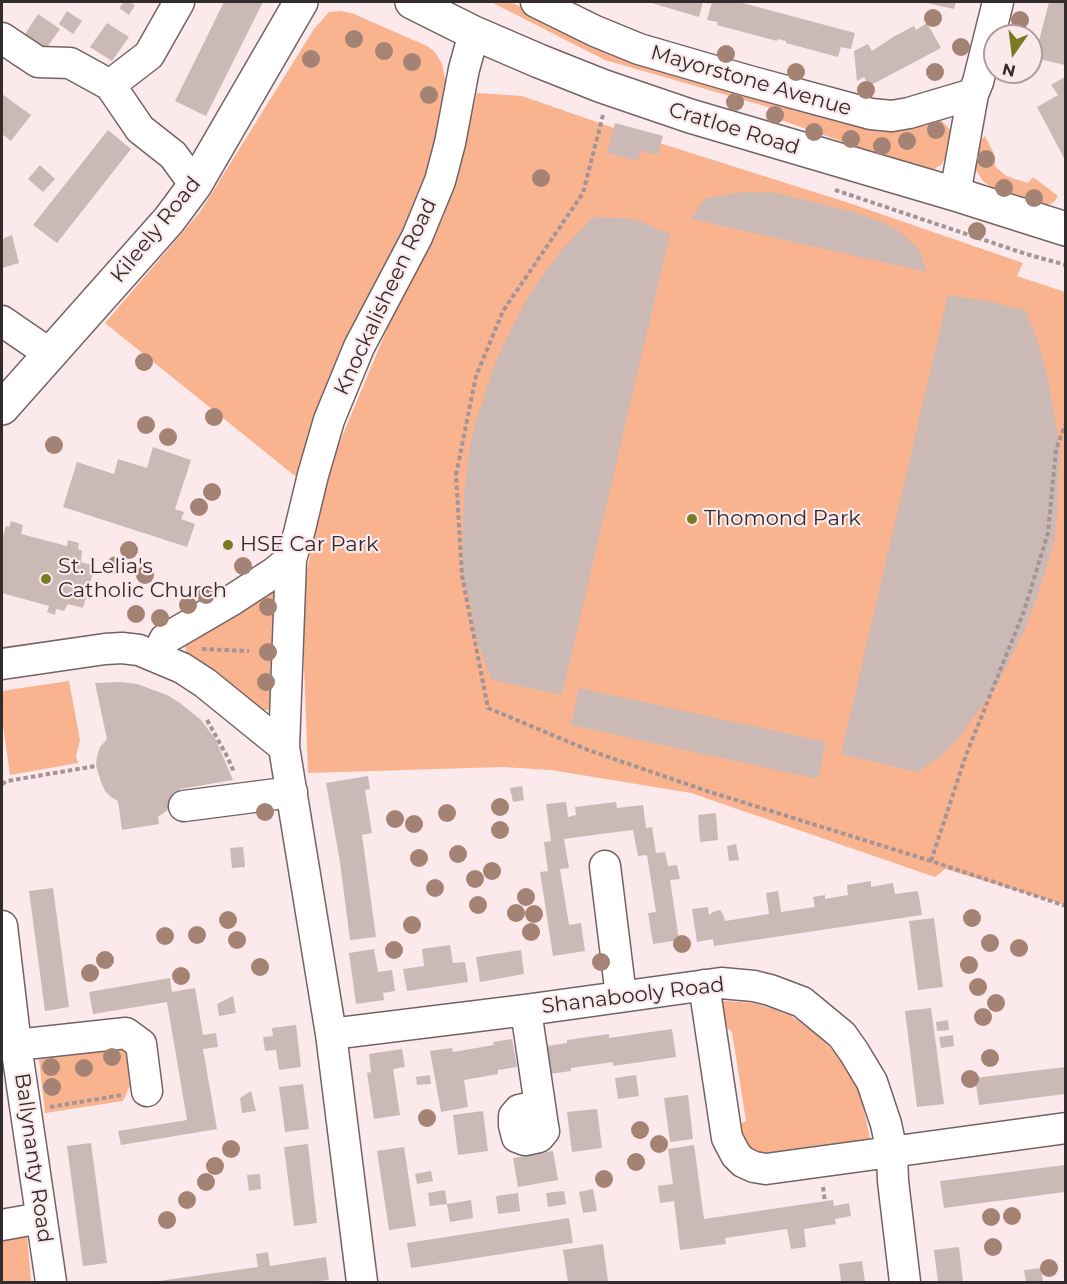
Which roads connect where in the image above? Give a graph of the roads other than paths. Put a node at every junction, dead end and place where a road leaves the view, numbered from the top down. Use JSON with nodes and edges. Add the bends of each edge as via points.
{"nodes":[{"id":1,"x":179,"y":2,"type":"edge"},
{"id":2,"x":301,"y":2,"type":"edge"},
{"id":3,"x":412,"y":2,"type":"edge"},
{"id":4,"x":536,"y":2,"type":"edge"},
{"id":5,"x":998,"y":2,"type":"edge"},
{"id":6,"x":474,"y":33,"type":"junction"},
{"id":7,"x":2,"y":38,"type":"edge"},
{"id":8,"x":110,"y":85,"type":"junction"},
{"id":9,"x":973,"y":94,"type":"junction"},
{"id":10,"x":195,"y":185,"type":"junction"},
{"id":11,"x":955,"y":194,"type":"junction"},
{"id":12,"x":1065,"y":229,"type":"edge"},
{"id":13,"x":2,"y":321,"type":"edge"},
{"id":14,"x":50,"y":354,"type":"junction"},
{"id":15,"x":2,"y":408,"type":"edge"},
{"id":16,"x":291,"y":559,"type":"junction"},
{"id":17,"x":156,"y":657,"type":"junction"},
{"id":18,"x":2,"y":664,"type":"edge"},
{"id":19,"x":284,"y":747,"type":"junction"},
{"id":20,"x":292,"y":792,"type":"junction"},
{"id":21,"x":184,"y":806,"type":"dead end"},
{"id":22,"x":605,"y":866,"type":"dead end"},
{"id":23,"x":2,"y":926,"type":"edge"},
{"id":24,"x":704,"y":985,"type":"junction"},
{"id":25,"x":621,"y":996,"type":"junction"},
{"id":26,"x":526,"y":1010,"type":"junction"},
{"id":27,"x":331,"y":1034,"type":"junction"},
{"id":28,"x":16,"y":1045,"type":"junction"},
{"id":29,"x":147,"y":1090,"type":"road end"},
{"id":30,"x":540,"y":1105,"type":"dead end"},
{"id":31,"x":1065,"y":1128,"type":"edge"},
{"id":32,"x":892,"y":1152,"type":"junction"},
{"id":33,"x":41,"y":1218,"type":"junction"},
{"id":34,"x":2,"y":1225,"type":"edge"},
{"id":35,"x":51,"y":1282,"type":"edge"},
{"id":36,"x":362,"y":1282,"type":"edge"},
{"id":37,"x":905,"y":1282,"type":"edge"}],
"edges":[{"from":1,"to":8,"type":"street","via":[[149,55]]},
{"from":2,"to":10,"type":"main road","name":"Kileely Road"},
{"from":3,"to":6,"type":"main road","name":"Cratloe Road"},
{"from":4,"to":9,"type":"street","name":"Mayorstone Avenue","via":[[639,49],[871,114],[909,113]]},
{"from":5,"to":9,"type":"street"},
{"from":6,"to":11,"type":"main road","name":"Cratloe Road","via":[[602,86],[690,116]]},
{"from":6,"to":16,"type":"street","name":"Knockalisheen Road","via":[[440,181],[417,237],[359,347],[329,420]]},
{"from":7,"to":8,"type":"street","via":[[38,62],[70,63]]},
{"from":8,"to":10,"type":"street","via":[[140,129],[173,155]]},
{"from":9,"to":11,"type":"street"},
{"from":10,"to":14,"type":"main road","name":"Kileely Road","via":[[169,220]]},
{"from":11,"to":12,"type":"main road","name":"Cratloe Road"},
{"from":13,"to":14,"type":"street"},
{"from":14,"to":15,"type":"main road","name":"Kileely Road"},
{"from":16,"to":17,"type":"street","via":[[165,639]]},
{"from":16,"to":19,"type":"street","name":"Knockalisheen Road"},
{"from":17,"to":18,"type":"street","via":[[122,648]]},
{"from":17,"to":19,"type":"street","via":[[205,682]]},
{"from":19,"to":20,"type":"street","name":"Knockalisheen Road"},
{"from":20,"to":21,"type":"street"},
{"from":20,"to":27,"type":"street","name":"Knockalisheen Road"},
{"from":22,"to":25,"type":"street"},
{"from":23,"to":28,"type":"street","name":"Ballynanty Road"},
{"from":24,"to":25,"type":"street","name":"Shanabooly Road"},
{"from":24,"to":32,"type":"street","name":"Shanabooly Road","via":[[738,984],[770,990],[802,1002],[842,1035],[872,1082]]},
{"from":24,"to":32,"type":"street","via":[[727,1138],[743,1162],[765,1168]]},
{"from":25,"to":26,"type":"street","name":"Shanabooly Road"},
{"from":26,"to":27,"type":"street","name":"Shanabooly Road"},
{"from":26,"to":30,"type":"street"},
{"from":27,"to":36,"type":"street","name":"Knockalisheen Road"},
{"from":28,"to":29,"type":"street","via":[[126,1033],[141,1044]]},
{"from":28,"to":33,"type":"street","name":"Ballynanty Road"},
{"from":31,"to":32,"type":"street"},
{"from":32,"to":37,"type":"street","name":"Shanabooly Road"},
{"from":33,"to":34,"type":"street"},
{"from":33,"to":35,"type":"street","name":"Ballynanty Road"}]}
